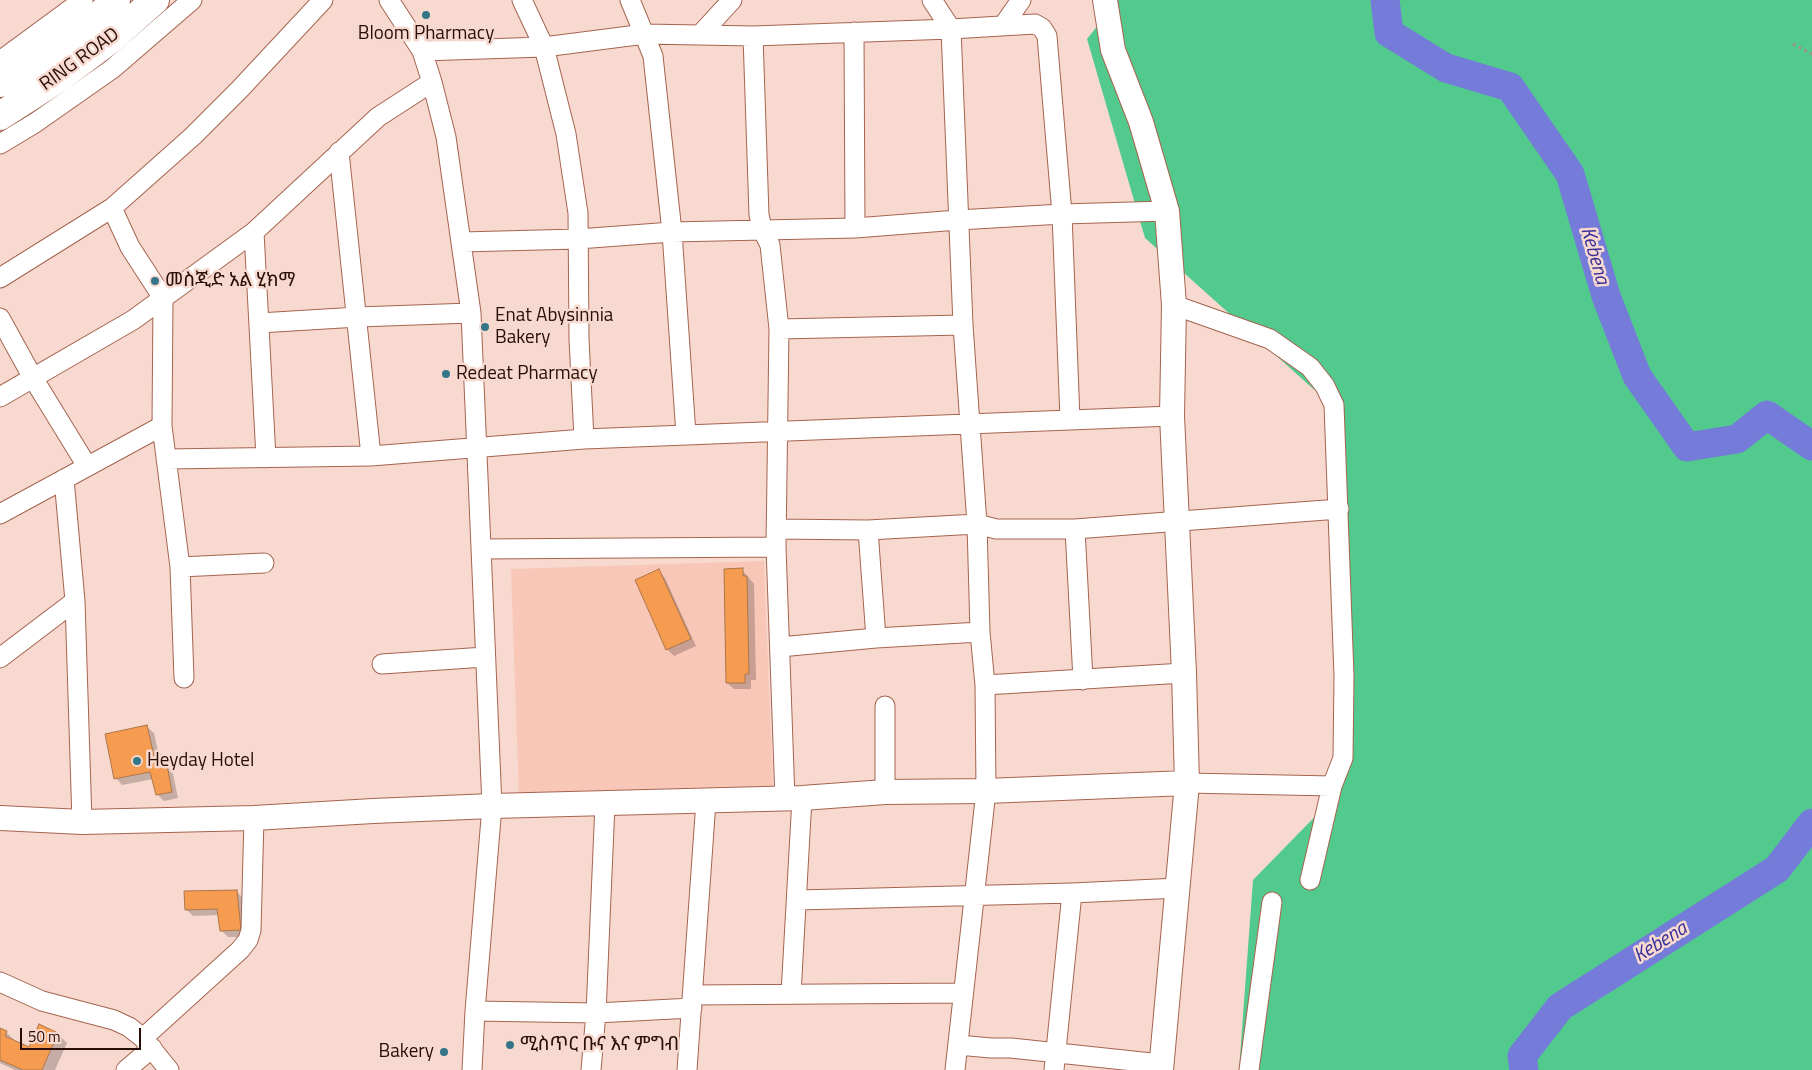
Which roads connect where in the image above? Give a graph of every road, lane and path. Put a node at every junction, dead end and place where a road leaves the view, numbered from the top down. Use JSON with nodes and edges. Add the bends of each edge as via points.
{"nodes":[{"id":1,"x":83,"y":0,"type":"edge"},
{"id":2,"x":116,"y":0,"type":"edge"},
{"id":3,"x":155,"y":0,"type":"edge"},
{"id":4,"x":192,"y":0,"type":"edge"},
{"id":5,"x":323,"y":0,"type":"edge"},
{"id":6,"x":389,"y":0,"type":"edge"},
{"id":7,"x":522,"y":0,"type":"edge"},
{"id":8,"x":630,"y":0,"type":"edge"},
{"id":9,"x":732,"y":0,"type":"edge"},
{"id":10,"x":932,"y":0,"type":"edge"},
{"id":11,"x":1022,"y":0,"type":"edge"},
{"id":12,"x":1105,"y":0,"type":"edge"},
{"id":13,"x":1003,"y":26,"type":"junction"},
{"id":14,"x":951,"y":29,"type":"junction"},
{"id":15,"x":854,"y":32,"type":"junction"},
{"id":16,"x":645,"y":34,"type":"junction"},
{"id":17,"x":700,"y":35,"type":"junction"},
{"id":18,"x":753,"y":36,"type":"junction"},
{"id":19,"x":1793,"y":44,"type":"dead end"},
{"id":20,"x":544,"y":47,"type":"junction"},
{"id":21,"x":422,"y":51,"type":"junction"},
{"id":22,"x":1812,"y":54,"type":"edge"},
{"id":23,"x":0,"y":61,"type":"edge"},
{"id":24,"x":432,"y":82,"type":"junction"},
{"id":25,"x":0,"y":83,"type":"edge"},
{"id":26,"x":0,"y":116,"type":"edge"},
{"id":27,"x":0,"y":144,"type":"edge"},
{"id":28,"x":339,"y":152,"type":"junction"},
{"id":29,"x":112,"y":208,"type":"junction"},
{"id":30,"x":1167,"y":211,"type":"junction"},
{"id":31,"x":1062,"y":214,"type":"junction"},
{"id":32,"x":958,"y":220,"type":"junction"},
{"id":33,"x":855,"y":228,"type":"junction"},
{"id":34,"x":254,"y":232,"type":"junction"},
{"id":35,"x":672,"y":232,"type":"junction"},
{"id":36,"x":764,"y":232,"type":"junction"},
{"id":37,"x":578,"y":239,"type":"junction"},
{"id":38,"x":462,"y":242,"type":"junction"},
{"id":39,"x":0,"y":278,"type":"edge"},
{"id":40,"x":163,"y":298,"type":"junction"},
{"id":41,"x":1174,"y":305,"type":"junction"},
{"id":42,"x":471,"y":314,"type":"junction"},
{"id":43,"x":358,"y":317,"type":"junction"},
{"id":44,"x":0,"y":318,"type":"edge"},
{"id":45,"x":259,"y":323,"type":"junction"},
{"id":46,"x":963,"y":325,"type":"junction"},
{"id":47,"x":779,"y":329,"type":"junction"},
{"id":48,"x":33,"y":378,"type":"junction"},
{"id":49,"x":0,"y":397,"type":"edge"},
{"id":50,"x":1172,"y":416,"type":"junction"},
{"id":51,"x":1070,"y":419,"type":"junction"},
{"id":52,"x":971,"y":423,"type":"junction"},
{"id":53,"x":162,"y":426,"type":"junction"},
{"id":54,"x":777,"y":431,"type":"junction"},
{"id":55,"x":686,"y":436,"type":"junction"},
{"id":56,"x":584,"y":439,"type":"junction"},
{"id":57,"x":476,"y":447,"type":"junction"},
{"id":58,"x":372,"y":456,"type":"junction"},
{"id":59,"x":266,"y":458,"type":"junction"},
{"id":60,"x":166,"y":459,"type":"junction"},
{"id":61,"x":87,"y":466,"type":"junction"},
{"id":62,"x":64,"y":479,"type":"junction"},
{"id":63,"x":1339,"y":509,"type":"junction"},
{"id":64,"x":0,"y":514,"type":"edge"},
{"id":65,"x":1176,"y":522,"type":"junction"},
{"id":66,"x":977,"y":524,"type":"junction"},
{"id":67,"x":1075,"y":529,"type":"junction"},
{"id":68,"x":868,"y":530,"type":"junction"},
{"id":69,"x":776,"y":538,"type":"junction"},
{"id":70,"x":481,"y":550,"type":"junction"},
{"id":71,"x":264,"y":563,"type":"dead end"},
{"id":72,"x":180,"y":567,"type":"junction"},
{"id":73,"x":75,"y":602,"type":"junction"},
{"id":74,"x":980,"y":632,"type":"junction"},
{"id":75,"x":876,"y":638,"type":"junction"},
{"id":76,"x":780,"y":647,"type":"junction"},
{"id":77,"x":485,"y":657,"type":"junction"},
{"id":78,"x":0,"y":658,"type":"edge"},
{"id":79,"x":382,"y":664,"type":"dead end"},
{"id":80,"x":1184,"y":673,"type":"junction"},
{"id":81,"x":184,"y":678,"type":"dead end"},
{"id":82,"x":1083,"y":680,"type":"junction"},
{"id":83,"x":986,"y":685,"type":"junction"},
{"id":84,"x":884,"y":706,"type":"dead end"},
{"id":85,"x":1187,"y":783,"type":"junction"},
{"id":86,"x":1332,"y":786,"type":"junction"},
{"id":87,"x":986,"y":791,"type":"junction"},
{"id":88,"x":885,"y":792,"type":"junction"},
{"id":89,"x":794,"y":798,"type":"junction"},
{"id":90,"x":706,"y":801,"type":"junction"},
{"id":91,"x":605,"y":804,"type":"junction"},
{"id":92,"x":492,"y":806,"type":"junction"},
{"id":93,"x":0,"y":818,"type":"edge"},
{"id":94,"x":254,"y":818,"type":"junction"},
{"id":95,"x":82,"y":822,"type":"junction"},
{"id":96,"x":1310,"y":880,"type":"dead end"},
{"id":97,"x":1178,"y":888,"type":"junction"},
{"id":98,"x":1072,"y":893,"type":"junction"},
{"id":99,"x":974,"y":896,"type":"junction"},
{"id":100,"x":798,"y":900,"type":"junction"},
{"id":101,"x":1272,"y":902,"type":"dead end"},
{"id":102,"x":0,"y":982,"type":"edge"},
{"id":103,"x":963,"y":993,"type":"junction"},
{"id":104,"x":791,"y":994,"type":"junction"},
{"id":105,"x":693,"y":1001,"type":"junction"},
{"id":106,"x":475,"y":1011,"type":"junction"},
{"id":107,"x":596,"y":1013,"type":"junction"},
{"id":108,"x":147,"y":1043,"type":"junction"},
{"id":109,"x":958,"y":1045,"type":"junction"},
{"id":110,"x":1055,"y":1062,"type":"edge"},
{"id":111,"x":1161,"y":1067,"type":"edge"},
{"id":112,"x":126,"y":1070,"type":"edge"},
{"id":113,"x":169,"y":1070,"type":"edge"},
{"id":114,"x":472,"y":1070,"type":"edge"},
{"id":115,"x":592,"y":1070,"type":"edge"},
{"id":116,"x":687,"y":1070,"type":"edge"},
{"id":117,"x":955,"y":1070,"type":"edge"},
{"id":118,"x":1249,"y":1070,"type":"edge"}],
"edges":[{"from":1,"to":23,"type":"street"},
{"from":2,"to":25,"type":"highway","name":"RING ROAD","via":[[44,55]]},
{"from":3,"to":26,"type":"highway","name":"RING ROAD","via":[[104,45]]},
{"from":4,"to":27,"type":"street","via":[[112,69]]},
{"from":5,"to":29,"type":"street","via":[[240,89]]},
{"from":6,"to":21,"type":"street"},
{"from":7,"to":20,"type":"street"},
{"from":8,"to":16,"type":"street"},
{"from":9,"to":17,"type":"street"},
{"from":10,"to":14,"type":"street"},
{"from":11,"to":13,"type":"street"},
{"from":12,"to":30,"type":"main road","via":[[1113,50],[1141,122]]},
{"from":13,"to":14,"type":"street"},
{"from":13,"to":31,"type":"street","via":[[1035,24],[1047,36]]},
{"from":14,"to":15,"type":"street"},
{"from":14,"to":32,"type":"street"},
{"from":15,"to":18,"type":"street"},
{"from":15,"to":33,"type":"street"},
{"from":16,"to":17,"type":"street"},
{"from":16,"to":20,"type":"street"},
{"from":16,"to":35,"type":"street","via":[[653,56]]},
{"from":17,"to":18,"type":"street"},
{"from":18,"to":36,"type":"street","via":[[759,215]]},
{"from":19,"to":22,"type":"path"},
{"from":20,"to":21,"type":"street"},
{"from":20,"to":37,"type":"street","via":[[566,134],[578,213]]},
{"from":21,"to":24,"type":"street"},
{"from":24,"to":28,"type":"street","via":[[378,116]]},
{"from":24,"to":38,"type":"street","via":[[446,137]]},
{"from":28,"to":34,"type":"street"},
{"from":28,"to":43,"type":"street"},
{"from":29,"to":39,"type":"street"},
{"from":29,"to":40,"type":"street","via":[[130,247]]},
{"from":30,"to":31,"type":"street"},
{"from":30,"to":41,"type":"main road"},
{"from":31,"to":32,"type":"street"},
{"from":31,"to":51,"type":"street"},
{"from":32,"to":33,"type":"street"},
{"from":32,"to":46,"type":"street"},
{"from":33,"to":36,"type":"street"},
{"from":34,"to":40,"type":"street"},
{"from":34,"to":45,"type":"street"},
{"from":35,"to":36,"type":"street"},
{"from":35,"to":37,"type":"street"},
{"from":35,"to":55,"type":"street"},
{"from":36,"to":47,"type":"street","via":[[770,245]]},
{"from":37,"to":38,"type":"street"},
{"from":37,"to":56,"type":"street"},
{"from":38,"to":42,"type":"street"},
{"from":40,"to":48,"type":"street","via":[[133,320]]},
{"from":40,"to":53,"type":"street"},
{"from":41,"to":50,"type":"main road"},
{"from":41,"to":63,"type":"street","via":[[1270,339],[1310,367],[1326,386],[1334,405]]},
{"from":42,"to":43,"type":"street"},
{"from":42,"to":57,"type":"street"},
{"from":43,"to":45,"type":"street"},
{"from":43,"to":58,"type":"street"},
{"from":44,"to":48,"type":"street"},
{"from":45,"to":59,"type":"street"},
{"from":46,"to":47,"type":"street"},
{"from":46,"to":52,"type":"street"},
{"from":47,"to":54,"type":"street"},
{"from":48,"to":49,"type":"street"},
{"from":48,"to":61,"type":"street"},
{"from":50,"to":51,"type":"street"},
{"from":50,"to":65,"type":"main road"},
{"from":51,"to":52,"type":"street"},
{"from":52,"to":54,"type":"street"},
{"from":52,"to":66,"type":"street"},
{"from":53,"to":60,"type":"street"},
{"from":53,"to":61,"type":"street"},
{"from":54,"to":55,"type":"street"},
{"from":54,"to":69,"type":"street"},
{"from":55,"to":56,"type":"street"},
{"from":56,"to":57,"type":"street"},
{"from":57,"to":58,"type":"street"},
{"from":57,"to":70,"type":"street"},
{"from":58,"to":59,"type":"street"},
{"from":59,"to":60,"type":"street"},
{"from":60,"to":72,"type":"street"},
{"from":61,"to":62,"type":"street"},
{"from":62,"to":64,"type":"street"},
{"from":62,"to":73,"type":"street"},
{"from":63,"to":65,"type":"street"},
{"from":63,"to":86,"type":"street","via":[[1343,758]]},
{"from":65,"to":67,"type":"street"},
{"from":65,"to":80,"type":"main road"},
{"from":66,"to":67,"type":"street","via":[[996,529]]},
{"from":66,"to":68,"type":"street"},
{"from":66,"to":74,"type":"street"},
{"from":67,"to":82,"type":"street"},
{"from":68,"to":69,"type":"street"},
{"from":68,"to":75,"type":"street"},
{"from":69,"to":70,"type":"street"},
{"from":69,"to":76,"type":"street"},
{"from":70,"to":77,"type":"street"},
{"from":71,"to":72,"type":"street"},
{"from":72,"to":81,"type":"street"},
{"from":73,"to":78,"type":"street"},
{"from":73,"to":95,"type":"street"},
{"from":74,"to":75,"type":"street"},
{"from":74,"to":83,"type":"street"},
{"from":75,"to":76,"type":"street"},
{"from":76,"to":89,"type":"street"},
{"from":77,"to":79,"type":"street"},
{"from":77,"to":92,"type":"street"},
{"from":80,"to":82,"type":"street"},
{"from":80,"to":85,"type":"main road"},
{"from":82,"to":83,"type":"street"},
{"from":83,"to":87,"type":"street"},
{"from":84,"to":88,"type":"street"},
{"from":85,"to":86,"type":"street"},
{"from":85,"to":87,"type":"main road"},
{"from":85,"to":97,"type":"main road"},
{"from":86,"to":96,"type":"street"},
{"from":87,"to":88,"type":"main road"},
{"from":87,"to":99,"type":"street"},
{"from":88,"to":89,"type":"main road"},
{"from":89,"to":90,"type":"main road"},
{"from":89,"to":100,"type":"street"},
{"from":90,"to":91,"type":"main road"},
{"from":90,"to":105,"type":"street"},
{"from":91,"to":92,"type":"main road"},
{"from":91,"to":107,"type":"street"},
{"from":92,"to":94,"type":"main road"},
{"from":92,"to":106,"type":"street"},
{"from":93,"to":95,"type":"main road"},
{"from":94,"to":95,"type":"main road"},
{"from":94,"to":108,"type":"street","via":[[251,930],[248,940]]},
{"from":97,"to":98,"type":"street"},
{"from":97,"to":111,"type":"main road"},
{"from":98,"to":99,"type":"street"},
{"from":98,"to":110,"type":"street"},
{"from":99,"to":100,"type":"street"},
{"from":99,"to":103,"type":"street"},
{"from":100,"to":104,"type":"street"},
{"from":101,"to":118,"type":"street"},
{"from":102,"to":108,"type":"street","via":[[42,1000],[114,1020],[129,1027]]},
{"from":103,"to":104,"type":"street"},
{"from":103,"to":109,"type":"street"},
{"from":104,"to":105,"type":"street"},
{"from":105,"to":107,"type":"street"},
{"from":105,"to":116,"type":"street"},
{"from":106,"to":107,"type":"street"},
{"from":106,"to":114,"type":"street"},
{"from":107,"to":115,"type":"street"},
{"from":108,"to":112,"type":"street"},
{"from":108,"to":113,"type":"street"},
{"from":109,"to":110,"type":"street","via":[[1012,1048]]},
{"from":109,"to":117,"type":"street"},
{"from":110,"to":111,"type":"street"}]}
